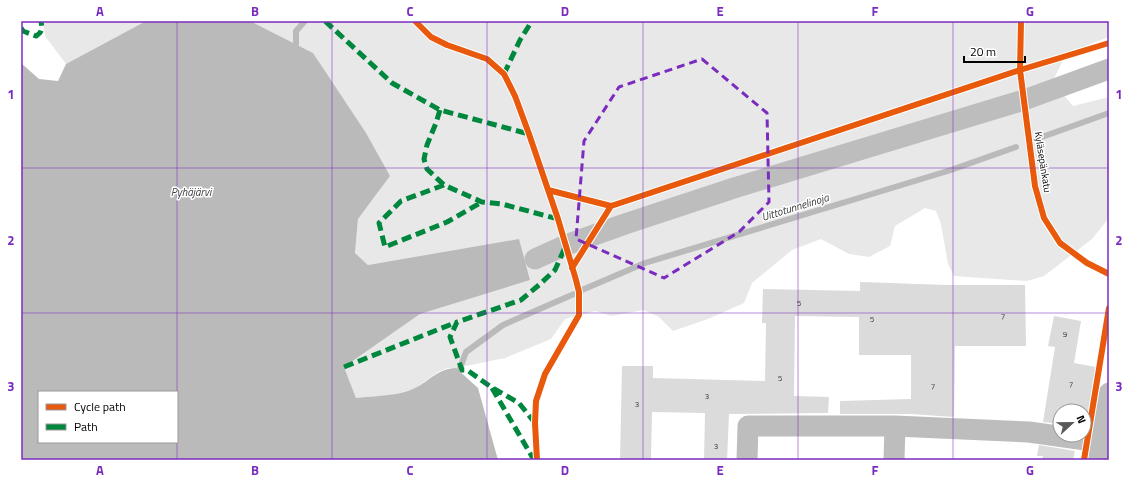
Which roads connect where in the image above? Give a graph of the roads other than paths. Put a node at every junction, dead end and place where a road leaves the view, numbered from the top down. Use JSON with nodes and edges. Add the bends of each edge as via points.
{"nodes":[{"id":1,"x":1109,"y":69,"type":"edge"},
{"id":2,"x":535,"y":259,"type":"dead end"},
{"id":3,"x":1109,"y":393,"type":"edge"},
{"id":4,"x":895,"y":426,"type":"junction"},
{"id":5,"x":1099,"y":451,"type":"edge"},
{"id":6,"x":747,"y":460,"type":"edge"},
{"id":7,"x":894,"y":460,"type":"edge"}],
"edges":[{"from":1,"to":2,"type":"street","via":[[1024,100],[646,217],[566,245]]},
{"from":3,"to":5,"type":"street"},
{"from":4,"to":5,"type":"street","via":[[1029,432]]},
{"from":4,"to":6,"type":"street","via":[[748,426]]},
{"from":4,"to":7,"type":"street"}]}
